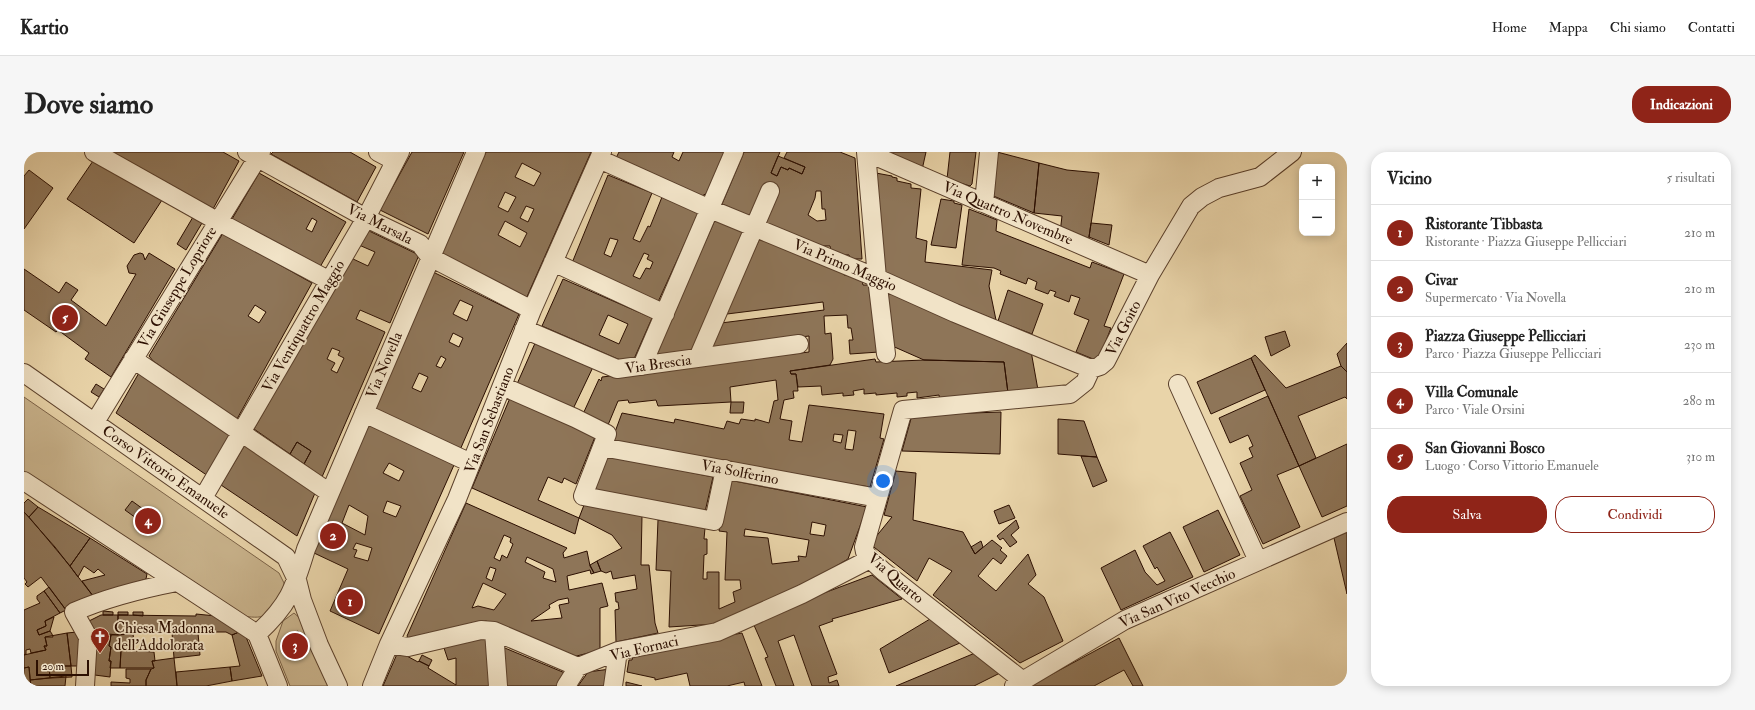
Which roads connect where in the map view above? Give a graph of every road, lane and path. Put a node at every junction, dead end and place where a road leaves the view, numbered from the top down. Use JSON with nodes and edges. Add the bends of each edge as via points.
{"nodes":[{"id":1,"x":94,"y":152,"type":"edge"},
{"id":2,"x":378,"y":152,"type":"edge"},
{"id":3,"x":476,"y":152,"type":"edge"},
{"id":4,"x":734,"y":152,"type":"edge"},
{"id":5,"x":866,"y":152,"type":"edge"},
{"id":6,"x":989,"y":152,"type":"edge"},
{"id":7,"x":1292,"y":152,"type":"edge"},
{"id":8,"x":254,"y":154,"type":"edge"},
{"id":9,"x":600,"y":156,"type":"edge"},
{"id":10,"x":397,"y":157,"type":"edge"},
{"id":11,"x":770,"y":192,"type":"dead end"},
{"id":12,"x":984,"y":203,"type":"junction"},
{"id":13,"x":710,"y":209,"type":"junction"},
{"id":14,"x":366,"y":218,"type":"junction"},
{"id":15,"x":217,"y":221,"type":"junction"},
{"id":16,"x":755,"y":227,"type":"junction"},
{"id":17,"x":430,"y":257,"type":"junction"},
{"id":18,"x":553,"y":262,"type":"junction"},
{"id":19,"x":1150,"y":275,"type":"junction"},
{"id":20,"x":877,"y":278,"type":"junction"},
{"id":21,"x":330,"y":281,"type":"junction"},
{"id":22,"x":532,"y":310,"type":"junction"},
{"id":23,"x":665,"y":314,"type":"junction"},
{"id":24,"x":524,"y":329,"type":"junction"},
{"id":25,"x":799,"y":344,"type":"dead end"},
{"id":26,"x":886,"y":354,"type":"dead end"},
{"id":27,"x":698,"y":358,"type":"junction"},
{"id":28,"x":133,"y":359,"type":"junction"},
{"id":29,"x":642,"y":366,"type":"junction"},
{"id":30,"x":1092,"y":369,"type":"junction"},
{"id":31,"x":24,"y":373,"type":"edge"},
{"id":32,"x":1178,"y":384,"type":"dead end"},
{"id":33,"x":502,"y":386,"type":"junction"},
{"id":34,"x":903,"y":410,"type":"joint"},
{"id":35,"x":364,"y":413,"type":"junction"},
{"id":36,"x":95,"y":422,"type":"junction"},
{"id":37,"x":241,"y":433,"type":"junction"},
{"id":38,"x":604,"y":440,"type":"junction"},
{"id":39,"x":471,"y":463,"type":"junction"},
{"id":40,"x":725,"y":470,"type":"junction"},
{"id":41,"x":24,"y":481,"type":"edge"},
{"id":42,"x":330,"y":493,"type":"junction"},
{"id":43,"x":203,"y":498,"type":"junction"},
{"id":44,"x":878,"y":498,"type":"junction"},
{"id":45,"x":1347,"y":522,"type":"edge"},
{"id":46,"x":870,"y":559,"type":"junction"},
{"id":47,"x":1258,"y":561,"type":"junction"},
{"id":48,"x":297,"y":580,"type":"junction"},
{"id":49,"x":177,"y":582,"type":"junction"},
{"id":50,"x":494,"y":631,"type":"junction"},
{"id":51,"x":257,"y":634,"type":"junction"},
{"id":52,"x":389,"y":644,"type":"junction"},
{"id":53,"x":618,"y":651,"type":"junction"},
{"id":54,"x":578,"y":667,"type":"junction"},
{"id":55,"x":1018,"y":684,"type":"edge"},
{"id":56,"x":85,"y":686,"type":"edge"},
{"id":57,"x":274,"y":686,"type":"edge"},
{"id":58,"x":338,"y":686,"type":"edge"},
{"id":59,"x":372,"y":686,"type":"edge"},
{"id":60,"x":498,"y":686,"type":"edge"},
{"id":61,"x":566,"y":686,"type":"edge"},
{"id":62,"x":613,"y":686,"type":"edge"}],
"edges":[{"from":1,"to":15,"type":"street"},
{"from":2,"to":10,"type":"street"},
{"from":3,"to":17,"type":"street","name":"Via Novella"},
{"from":4,"to":13,"type":"street"},
{"from":5,"to":12,"type":"street","name":"Via Quattro Novembre"},
{"from":5,"to":20,"type":"street"},
{"from":6,"to":12,"type":"street"},
{"from":7,"to":19,"type":"street","name":"Via Goito","via":[[1260,177],[1219,188],[1191,206]]},
{"from":8,"to":14,"type":"street","name":"Via Marsala"},
{"from":8,"to":15,"type":"street","name":"Via Giuseppe Lopriore"},
{"from":9,"to":13,"type":"street","name":"Via Primo Maggio"},
{"from":9,"to":18,"type":"street","name":"Via San Sebastiano"},
{"from":10,"to":14,"type":"street","name":"Via Ventiquattro Maggio"},
{"from":11,"to":16,"type":"street"},
{"from":12,"to":19,"type":"street","name":"Via Quattro Novembre"},
{"from":13,"to":16,"type":"street","name":"Via Primo Maggio"},
{"from":13,"to":23,"type":"street"},
{"from":14,"to":17,"type":"street","name":"Via Marsala","via":[[420,244]]},
{"from":14,"to":21,"type":"street","name":"Via Ventiquattro Maggio"},
{"from":15,"to":21,"type":"street"},
{"from":15,"to":28,"type":"street","name":"Via Giuseppe Lopriore"},
{"from":16,"to":20,"type":"street","name":"Via Primo Maggio"},
{"from":16,"to":27,"type":"street"},
{"from":17,"to":22,"type":"street","name":"Via Marsala"},
{"from":17,"to":35,"type":"street","name":"Via Novella"},
{"from":18,"to":22,"type":"street","name":"Via San Sebastiano"},
{"from":18,"to":23,"type":"street"},
{"from":19,"to":30,"type":"street","name":"Via Goito","via":[[1106,361]]},
{"from":20,"to":26,"type":"street"},
{"from":20,"to":30,"type":"street","name":"Via Primo Maggio"},
{"from":21,"to":37,"type":"street","name":"Via Ventiquattro Maggio"},
{"from":22,"to":24,"type":"street","name":"Via San Sebastiano"},
{"from":23,"to":29,"type":"street"},
{"from":24,"to":29,"type":"street","name":"Via Brescia","via":[[617,370]]},
{"from":24,"to":33,"type":"street","name":"Via San Sebastiano"},
{"from":25,"to":27,"type":"street","name":"Via Brescia"},
{"from":27,"to":29,"type":"street","name":"Via Brescia"},
{"from":28,"to":36,"type":"street","name":"Via Giuseppe Lopriore"},
{"from":28,"to":37,"type":"street"},
{"from":30,"to":34,"type":"street","name":"Via Goito","via":[[1085,382],[1070,394]]},
{"from":31,"to":36,"type":"street","name":"Corso Vittorio Emanuele"},
{"from":32,"to":47,"type":"street"},
{"from":33,"to":38,"type":"street","name":"Via Solferino","via":[[576,418]]},
{"from":33,"to":39,"type":"street","name":"Via San Sebastiano"},
{"from":34,"to":44,"type":"street","name":"Via Quarto"},
{"from":35,"to":39,"type":"street"},
{"from":35,"to":42,"type":"street","name":"Via Novella"},
{"from":36,"to":43,"type":"street","name":"Corso Vittorio Emanuele"},
{"from":37,"to":42,"type":"street"},
{"from":37,"to":43,"type":"street","name":"Via Ventiquattro Maggio"},
{"from":38,"to":40,"type":"street","name":"Via Solferino"},
{"from":38,"to":40,"type":"street","via":[[583,496],[714,521]]},
{"from":39,"to":52,"type":"street","name":"Via San Sebastiano","via":[[457,500]]},
{"from":40,"to":44,"type":"street","name":"Via Solferino"},
{"from":41,"to":49,"type":"street"},
{"from":42,"to":48,"type":"street","name":"Via Novella","via":[[306,549]]},
{"from":43,"to":48,"type":"street","name":"Corso Vittorio Emanuele","via":[[286,556]]},
{"from":44,"to":46,"type":"street","name":"Via Quarto","via":[[864,547]]},
{"from":45,"to":47,"type":"street","name":"Via San Vito Vecchio"},
{"from":46,"to":53,"type":"street","name":"Via Fornaci","via":[[802,594],[717,632]]},
{"from":46,"to":55,"type":"street","name":"Via Quarto"},
{"from":47,"to":55,"type":"street","name":"Via San Vito Vecchio","via":[[1125,620]]},
{"from":48,"to":51,"type":"street","name":"Via Novella","via":[[275,618]]},
{"from":48,"to":58,"type":"street","name":"Corso Vittorio Emanuele","via":[[319,645]]},
{"from":49,"to":51,"type":"street"},
{"from":49,"to":56,"type":"street","via":[[115,596],[74,612],[88,637]]},
{"from":50,"to":52,"type":"street","via":[[481,630],[408,647]]},
{"from":50,"to":54,"type":"street"},
{"from":50,"to":60,"type":"street"},
{"from":51,"to":57,"type":"street"},
{"from":52,"to":59,"type":"street","name":"Via San Sebastiano"},
{"from":53,"to":54,"type":"street","name":"Via Fornaci"},
{"from":53,"to":62,"type":"street"},
{"from":54,"to":61,"type":"street"}]}
